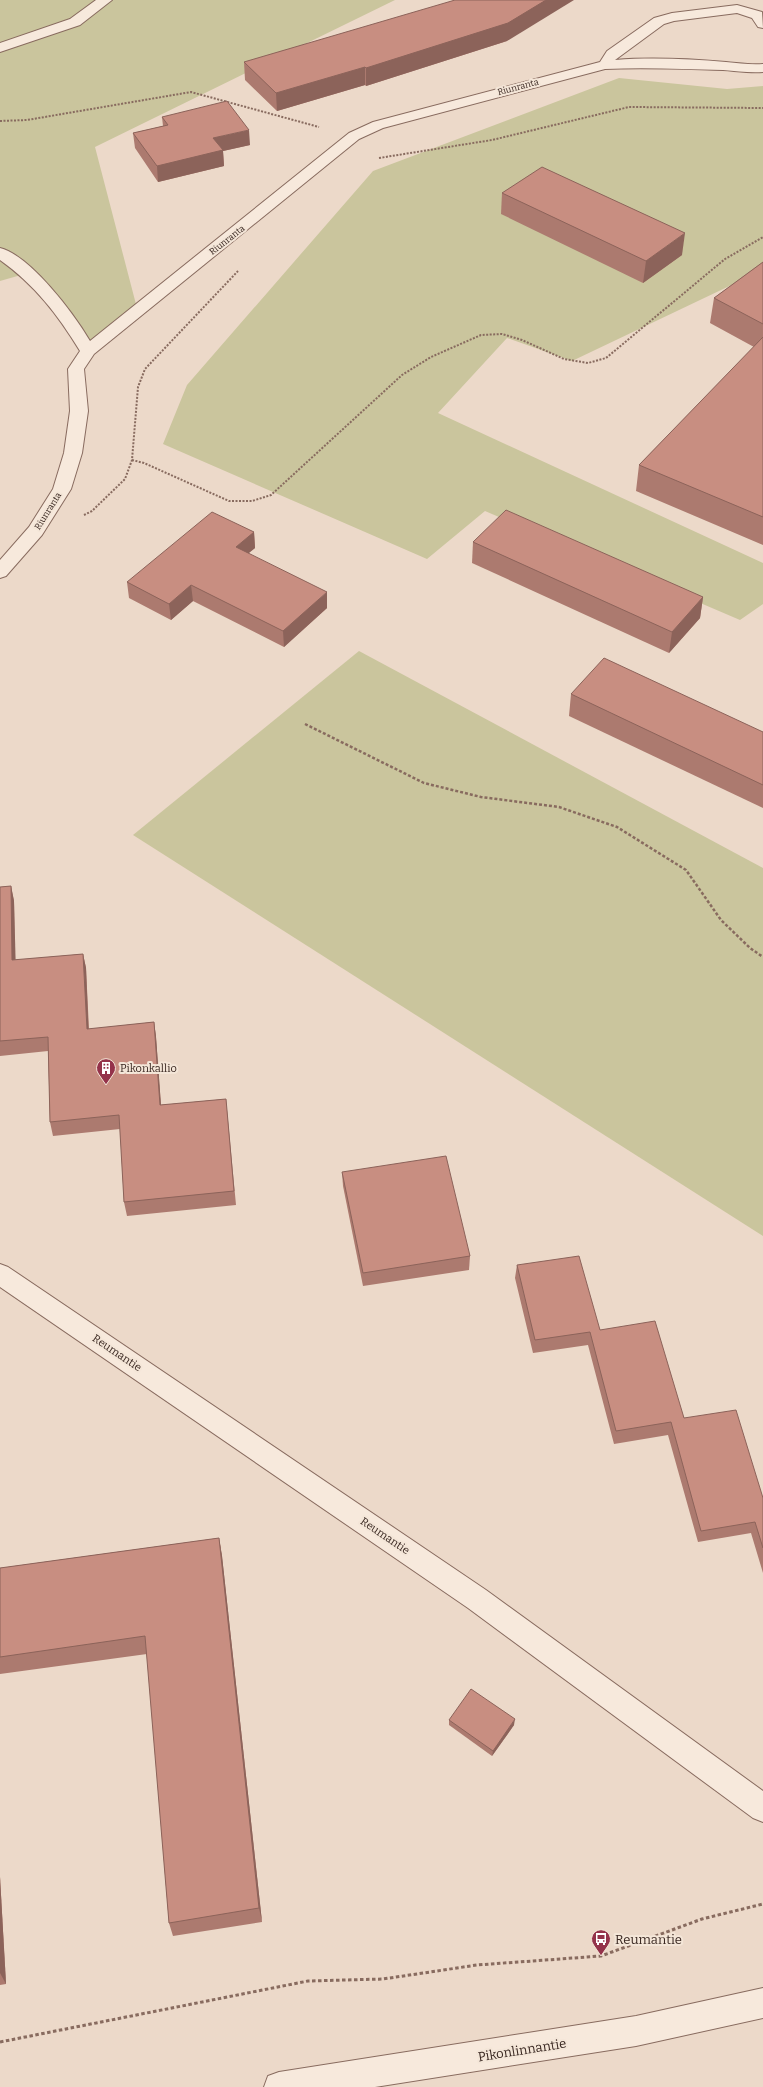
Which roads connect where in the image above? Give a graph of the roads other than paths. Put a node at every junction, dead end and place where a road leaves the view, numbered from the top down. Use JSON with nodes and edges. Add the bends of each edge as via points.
{"nodes":[{"id":1,"x":105,"y":0,"type":"edge"},
{"id":2,"x":763,"y":24,"type":"edge"},
{"id":3,"x":0,"y":48,"type":"edge"},
{"id":4,"x":605,"y":65,"type":"junction"},
{"id":5,"x":763,"y":68,"type":"edge"},
{"id":6,"x":747,"y":69,"type":"junction"},
{"id":7,"x":763,"y":77,"type":"edge"},
{"id":8,"x":0,"y":253,"type":"edge"},
{"id":9,"x":88,"y":351,"type":"junction"},
{"id":10,"x":0,"y":572,"type":"edge"},
{"id":11,"x":0,"y":1274,"type":"edge"},
{"id":12,"x":763,"y":1808,"type":"edge"},
{"id":13,"x":763,"y":2003,"type":"edge"},
{"id":14,"x":279,"y":2087,"type":"edge"}],
"edges":[{"from":1,"to":3,"type":"street","via":[[75,22]]},
{"from":2,"to":4,"type":"street","via":[[757,15],[737,8],[672,17],[659,21],[612,54]]},
{"from":4,"to":6,"type":"street","name":"Riunranta","via":[[634,63]]},
{"from":4,"to":9,"type":"street","name":"Riunranta","via":[[378,125],[354,136]]},
{"from":5,"to":6,"type":"street","name":"Riunranta"},
{"from":6,"to":7,"type":"street"},
{"from":8,"to":9,"type":"street","via":[[28,273],[69,320]]},
{"from":9,"to":10,"type":"street","name":"Riunranta","via":[[76,369],[79,411],[73,453],[62,489],[36,531]]},
{"from":11,"to":12,"type":"street","name":"Reumantie","via":[[477,1598]]},
{"from":13,"to":14,"type":"street","name":"Pikonlinnantie","via":[[636,2031]]}]}
